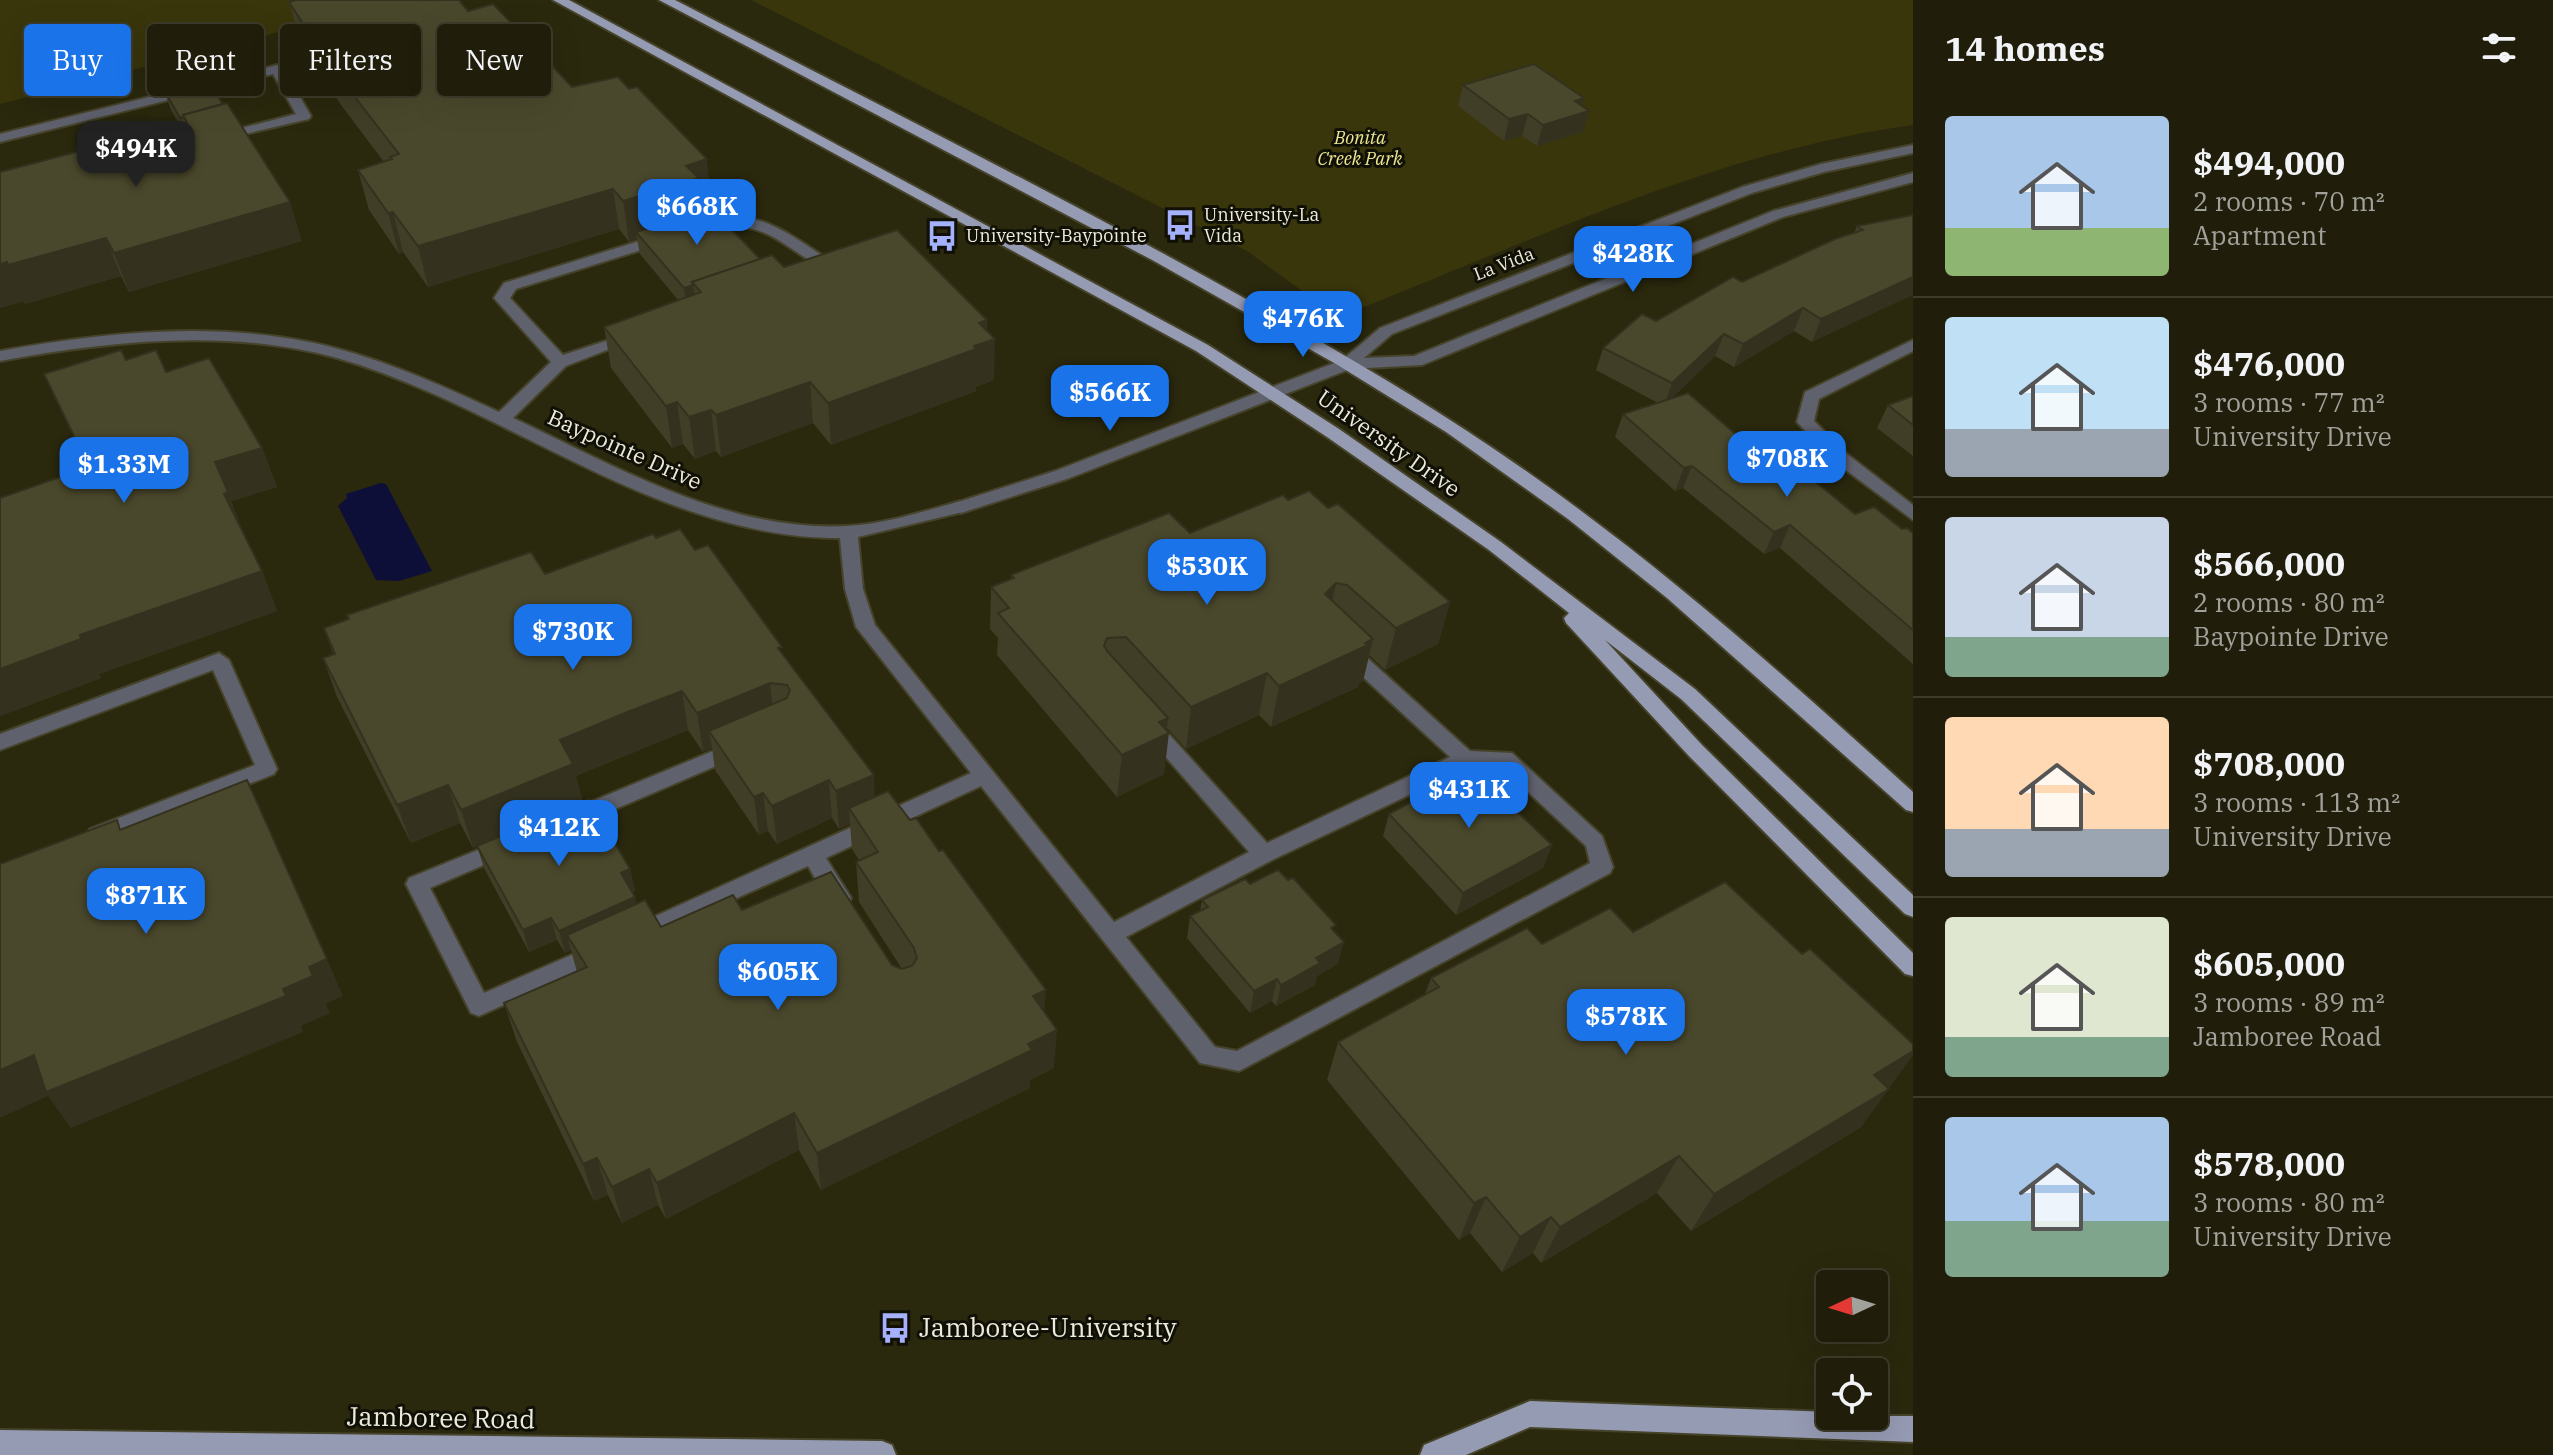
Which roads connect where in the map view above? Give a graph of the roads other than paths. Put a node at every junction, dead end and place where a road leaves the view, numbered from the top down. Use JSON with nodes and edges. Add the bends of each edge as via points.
{"nodes":[{"id":1,"x":559,"y":0,"type":"edge"},
{"id":2,"x":665,"y":0,"type":"edge"},
{"id":3,"x":0,"y":138,"type":"edge"},
{"id":4,"x":198,"y":144,"type":"edge"},
{"id":5,"x":1913,"y":149,"type":"edge"},
{"id":6,"x":1913,"y":177,"type":"edge"},
{"id":7,"x":806,"y":279,"type":"edge"},
{"id":8,"x":647,"y":333,"type":"edge"},
{"id":9,"x":1913,"y":345,"type":"edge"},
{"id":10,"x":0,"y":356,"type":"edge"},
{"id":11,"x":560,"y":362,"type":"junction"},
{"id":12,"x":1348,"y":364,"type":"junction"},
{"id":13,"x":1271,"y":392,"type":"junction"},
{"id":14,"x":501,"y":420,"type":"junction"},
{"id":15,"x":1913,"y":514,"type":"edge"},
{"id":16,"x":849,"y":532,"type":"junction"},
{"id":17,"x":1535,"y":577,"type":"junction"},
{"id":18,"x":1329,"y":634,"type":"edge"},
{"id":19,"x":1133,"y":708,"type":"edge"},
{"id":20,"x":0,"y":742,"type":"edge"},
{"id":21,"x":752,"y":742,"type":"edge"},
{"id":22,"x":1465,"y":759,"type":"junction"},
{"id":23,"x":985,"y":776,"type":"junction"},
{"id":24,"x":1913,"y":804,"type":"edge"},
{"id":25,"x":548,"y":828,"type":"edge"},
{"id":26,"x":519,"y":841,"type":"edge"},
{"id":27,"x":74,"y":844,"type":"edge"},
{"id":28,"x":812,"y":854,"type":"junction"},
{"id":29,"x":1264,"y":854,"type":"junction"},
{"id":30,"x":1913,"y":908,"type":"edge"},
{"id":31,"x":854,"y":919,"type":"edge"},
{"id":32,"x":1109,"y":935,"type":"junction"},
{"id":33,"x":1913,"y":967,"type":"edge"},
{"id":34,"x":1913,"y":1429,"type":"edge"},
{"id":35,"x":0,"y":1444,"type":"edge"},
{"id":36,"x":882,"y":1455,"type":"edge"},
{"id":37,"x":1434,"y":1455,"type":"edge"}],
"edges":[{"from":1,"to":13,"type":"main road","name":"University Drive","via":[[1202,348]]},
{"from":2,"to":12,"type":"main road","name":"University Drive","via":[[1140,245]]},
{"from":3,"to":4,"type":"street","via":[[277,69],[304,116]]},
{"from":5,"to":12,"type":"street","name":"La Vida","via":[[1747,190],[1386,331]]},
{"from":6,"to":12,"type":"street","name":"La Vida","via":[[1778,214],[1416,361]]},
{"from":7,"to":11,"type":"street","via":[[820,274],[821,261],[756,220],[730,218],[510,286],[502,298]]},
{"from":8,"to":11,"type":"street"},
{"from":9,"to":15,"type":"street","via":[[1811,396],[1805,422],[1841,458]]},
{"from":10,"to":14,"type":"street","name":"Baypointe Drive","via":[[108,340],[269,342],[340,354]]},
{"from":11,"to":14,"type":"street"},
{"from":12,"to":13,"type":"street","name":"La Vida"},
{"from":12,"to":24,"type":"main road","name":"University Drive","via":[[1522,476],[1640,567],[1769,671]]},
{"from":13,"to":16,"type":"street","name":"Baypointe Drive","via":[[1061,475],[961,507]]},
{"from":13,"to":17,"type":"main road","name":"University Drive"},
{"from":14,"to":16,"type":"street","name":"Baypointe Drive","via":[[678,503],[752,524]]},
{"from":16,"to":23,"type":"street","via":[[854,589],[866,627]]},
{"from":17,"to":30,"type":"main road","name":"University Drive","via":[[1688,694]]},
{"from":17,"to":33,"type":"main road","via":[[1695,750]]},
{"from":18,"to":22,"type":"street"},
{"from":19,"to":29,"type":"street"},
{"from":20,"to":27,"type":"street","via":[[219,660],[267,769]]},
{"from":21,"to":25,"type":"street"},
{"from":22,"to":29,"type":"street"},
{"from":22,"to":32,"type":"street","via":[[1505,758],[1595,842],[1602,867],[1239,1061],[1208,1056]]},
{"from":23,"to":28,"type":"street"},
{"from":23,"to":32,"type":"street"},
{"from":26,"to":28,"type":"street","via":[[417,884],[479,1006]]},
{"from":28,"to":31,"type":"street"},
{"from":29,"to":32,"type":"street"},
{"from":34,"to":37,"type":"main road","via":[[1530,1414]]},
{"from":35,"to":36,"type":"main road","name":"Jamboree Road"}]}
